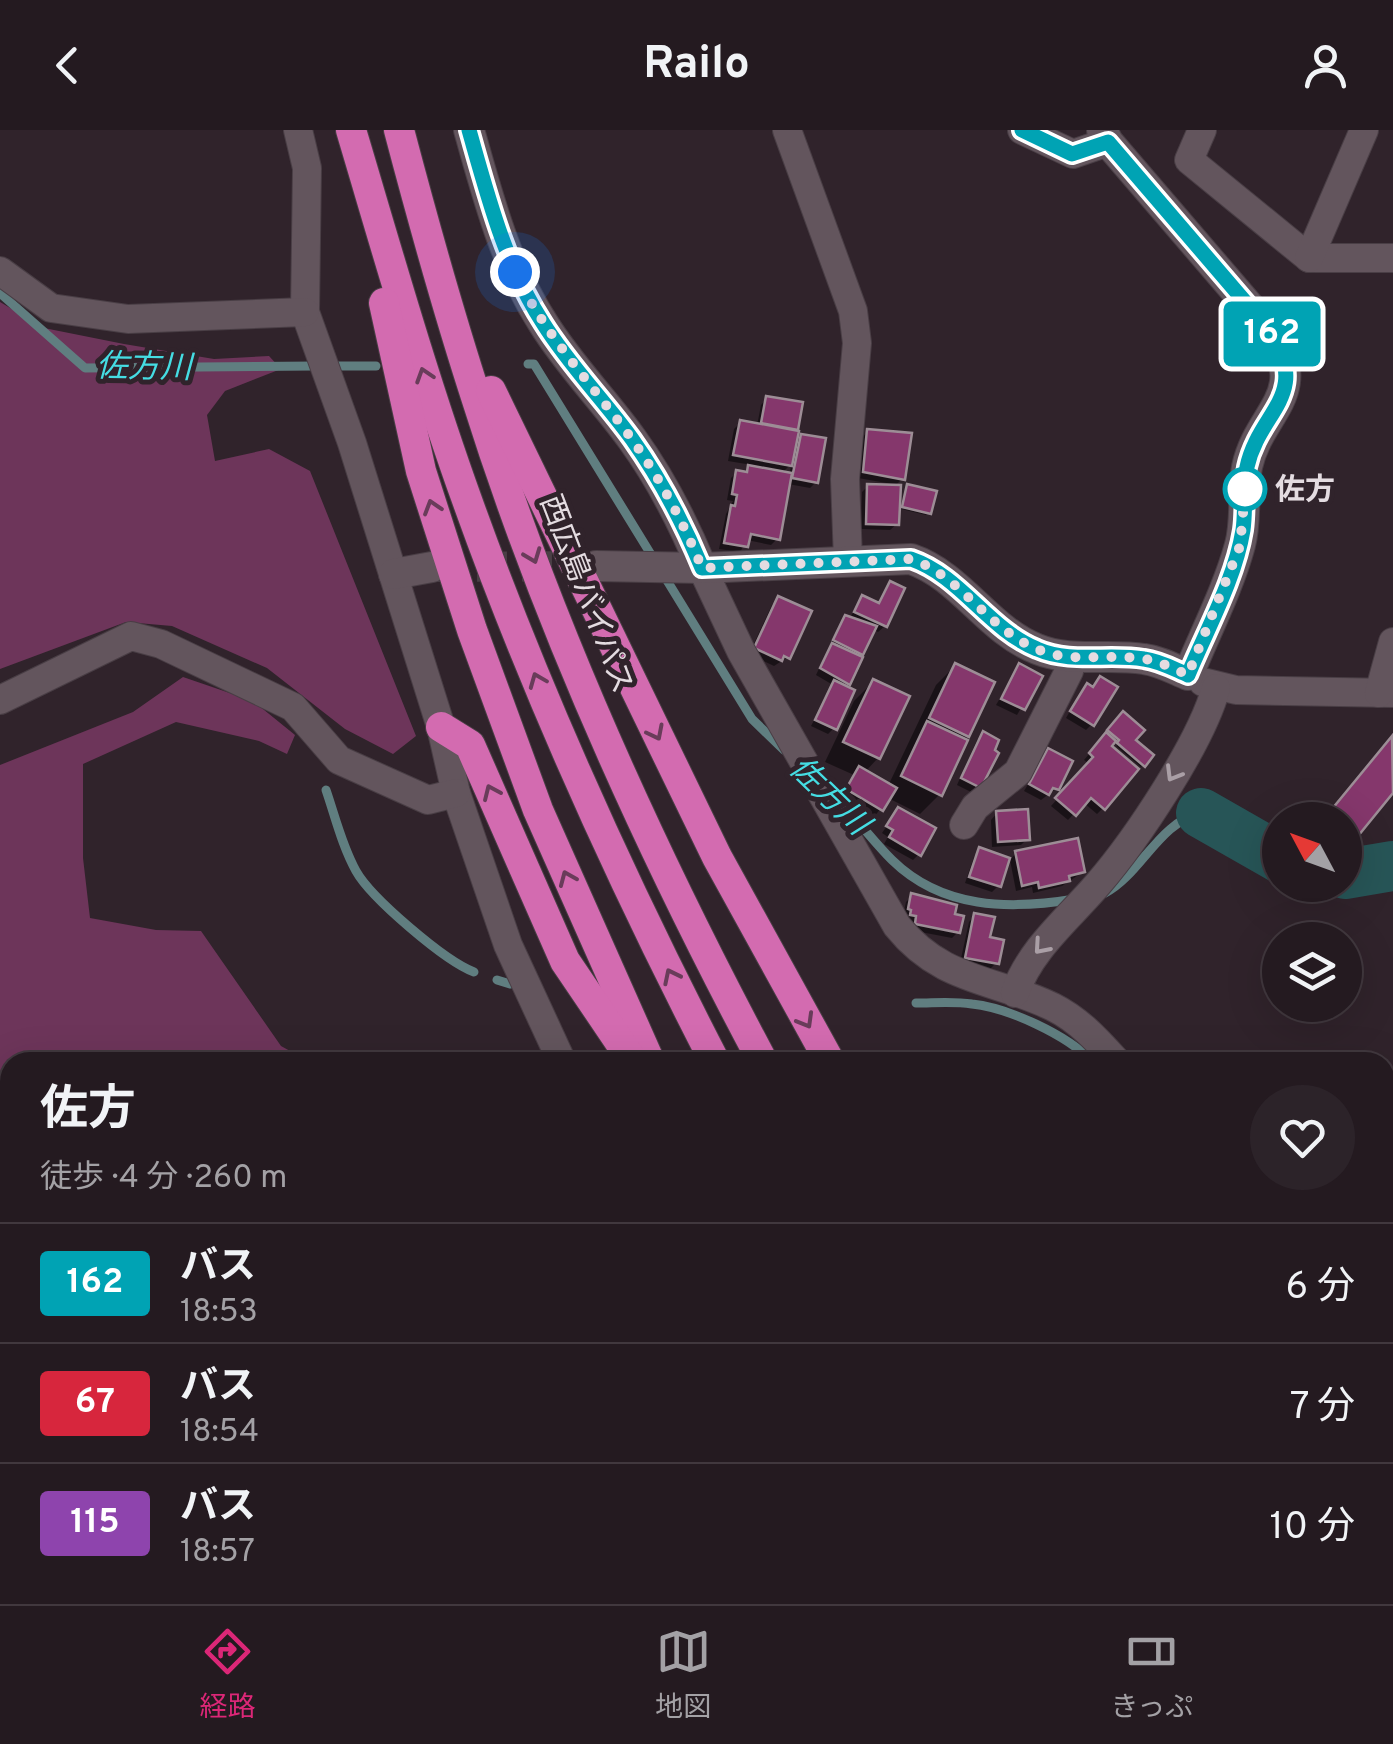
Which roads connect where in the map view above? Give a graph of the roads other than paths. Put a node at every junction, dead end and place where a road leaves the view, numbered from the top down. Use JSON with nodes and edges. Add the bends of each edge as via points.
{"nodes":[{"id":1,"x":298,"y":130,"type":"edge"},
{"id":2,"x":348,"y":130,"type":"edge"},
{"id":3,"x":399,"y":130,"type":"edge"},
{"id":4,"x":469,"y":130,"type":"edge"},
{"id":5,"x":787,"y":130,"type":"edge"},
{"id":6,"x":1022,"y":130,"type":"edge"},
{"id":7,"x":1202,"y":130,"type":"edge"},
{"id":8,"x":1364,"y":130,"type":"edge"},
{"id":9,"x":1105,"y":136,"type":"edge"},
{"id":10,"x":417,"y":197,"type":"junction"},
{"id":11,"x":1309,"y":258,"type":"junction"},
{"id":12,"x":1393,"y":258,"type":"edge"},
{"id":13,"x":0,"y":271,"type":"edge"},
{"id":14,"x":305,"y":312,"type":"junction"},
{"id":15,"x":848,"y":560,"type":"junction"},
{"id":16,"x":596,"y":566,"type":"tunnel mouth"},
{"id":17,"x":432,"y":567,"type":"tunnel mouth"},
{"id":18,"x":702,"y":568,"type":"junction"},
{"id":19,"x":394,"y":574,"type":"junction"},
{"id":20,"x":1393,"y":642,"type":"edge"},
{"id":21,"x":1072,"y":657,"type":"junction"},
{"id":22,"x":1188,"y":675,"type":"junction"},
{"id":23,"x":1216,"y":688,"type":"junction"},
{"id":24,"x":1386,"y":693,"type":"edge"},
{"id":25,"x":0,"y":700,"type":"edge"},
{"id":26,"x":441,"y":728,"type":"junction"},
{"id":27,"x":456,"y":793,"type":"junction"},
{"id":28,"x":964,"y":825,"type":"dead end"},
{"id":29,"x":1015,"y":993,"type":"junction"},
{"id":30,"x":557,"y":1052,"type":"edge"},
{"id":31,"x":627,"y":1052,"type":"edge"},
{"id":32,"x":646,"y":1052,"type":"edge"},
{"id":33,"x":710,"y":1052,"type":"edge"},
{"id":34,"x":758,"y":1052,"type":"edge"},
{"id":35,"x":825,"y":1052,"type":"edge"},
{"id":36,"x":1107,"y":1052,"type":"edge"}],
"edges":[{"from":1,"to":14,"type":"street","via":[[307,168]]},
{"from":32,"to":2,"type":"highway","one_way":true,"via":[[538,810],[466,612],[421,470]]},
{"from":33,"to":2,"type":"highway","one_way":true,"via":[[615,861],[513,622],[425,378]]},
{"from":3,"to":10,"type":"highway","name":"西広島バイパス"},
{"from":4,"to":18,"type":"street","via":[[524,290],[650,464]]},
{"from":5,"to":15,"type":"street","via":[[853,312]]},
{"from":6,"to":9,"type":"street","via":[[1072,154]]},
{"from":7,"to":11,"type":"street","via":[[1189,160]]},
{"from":8,"to":11,"type":"street"},
{"from":9,"to":22,"type":"street","via":[[1271,332],[1286,370],[1285,391],[1247,468],[1234,562]]},
{"from":10,"to":34,"type":"highway","name":"西広島バイパス","one_way":true,"via":[[478,403],[576,665],[677,893]]},
{"from":10,"to":35,"type":"highway","one_way":true,"via":[[481,370],[718,857]]},
{"from":11,"to":12,"type":"street"},
{"from":13,"to":14,"type":"street","via":[[51,308],[128,319]]},
{"from":14,"to":19,"type":"street"},
{"from":15,"to":18,"type":"street"},
{"from":15,"to":21,"type":"street","via":[[928,565],[1031,647]]},
{"from":16,"to":18,"type":"street"},
{"from":17,"to":19,"type":"street"},
{"from":18,"to":29,"type":"street","via":[[741,652],[897,926],[940,966]]},
{"from":19,"to":26,"type":"street"},
{"from":20,"to":24,"type":"street"},
{"from":21,"to":22,"type":"street","via":[[1144,659]]},
{"from":21,"to":28,"type":"street","via":[[1018,772],[974,807]]},
{"from":22,"to":23,"type":"street"},
{"from":23,"to":24,"type":"street"},
{"from":23,"to":29,"type":"street","one_way":true,"via":[[1199,732],[1127,848],[1029,962]]},
{"from":25,"to":27,"type":"street","via":[[131,636],[292,707],[339,760],[428,800]]},
{"from":26,"to":27,"type":"street"},
{"from":31,"to":26,"type":"highway","one_way":true,"via":[[565,961],[470,745]]},
{"from":27,"to":30,"type":"street","via":[[508,945]]},
{"from":29,"to":36,"type":"street","via":[[1071,1018]]}]}
